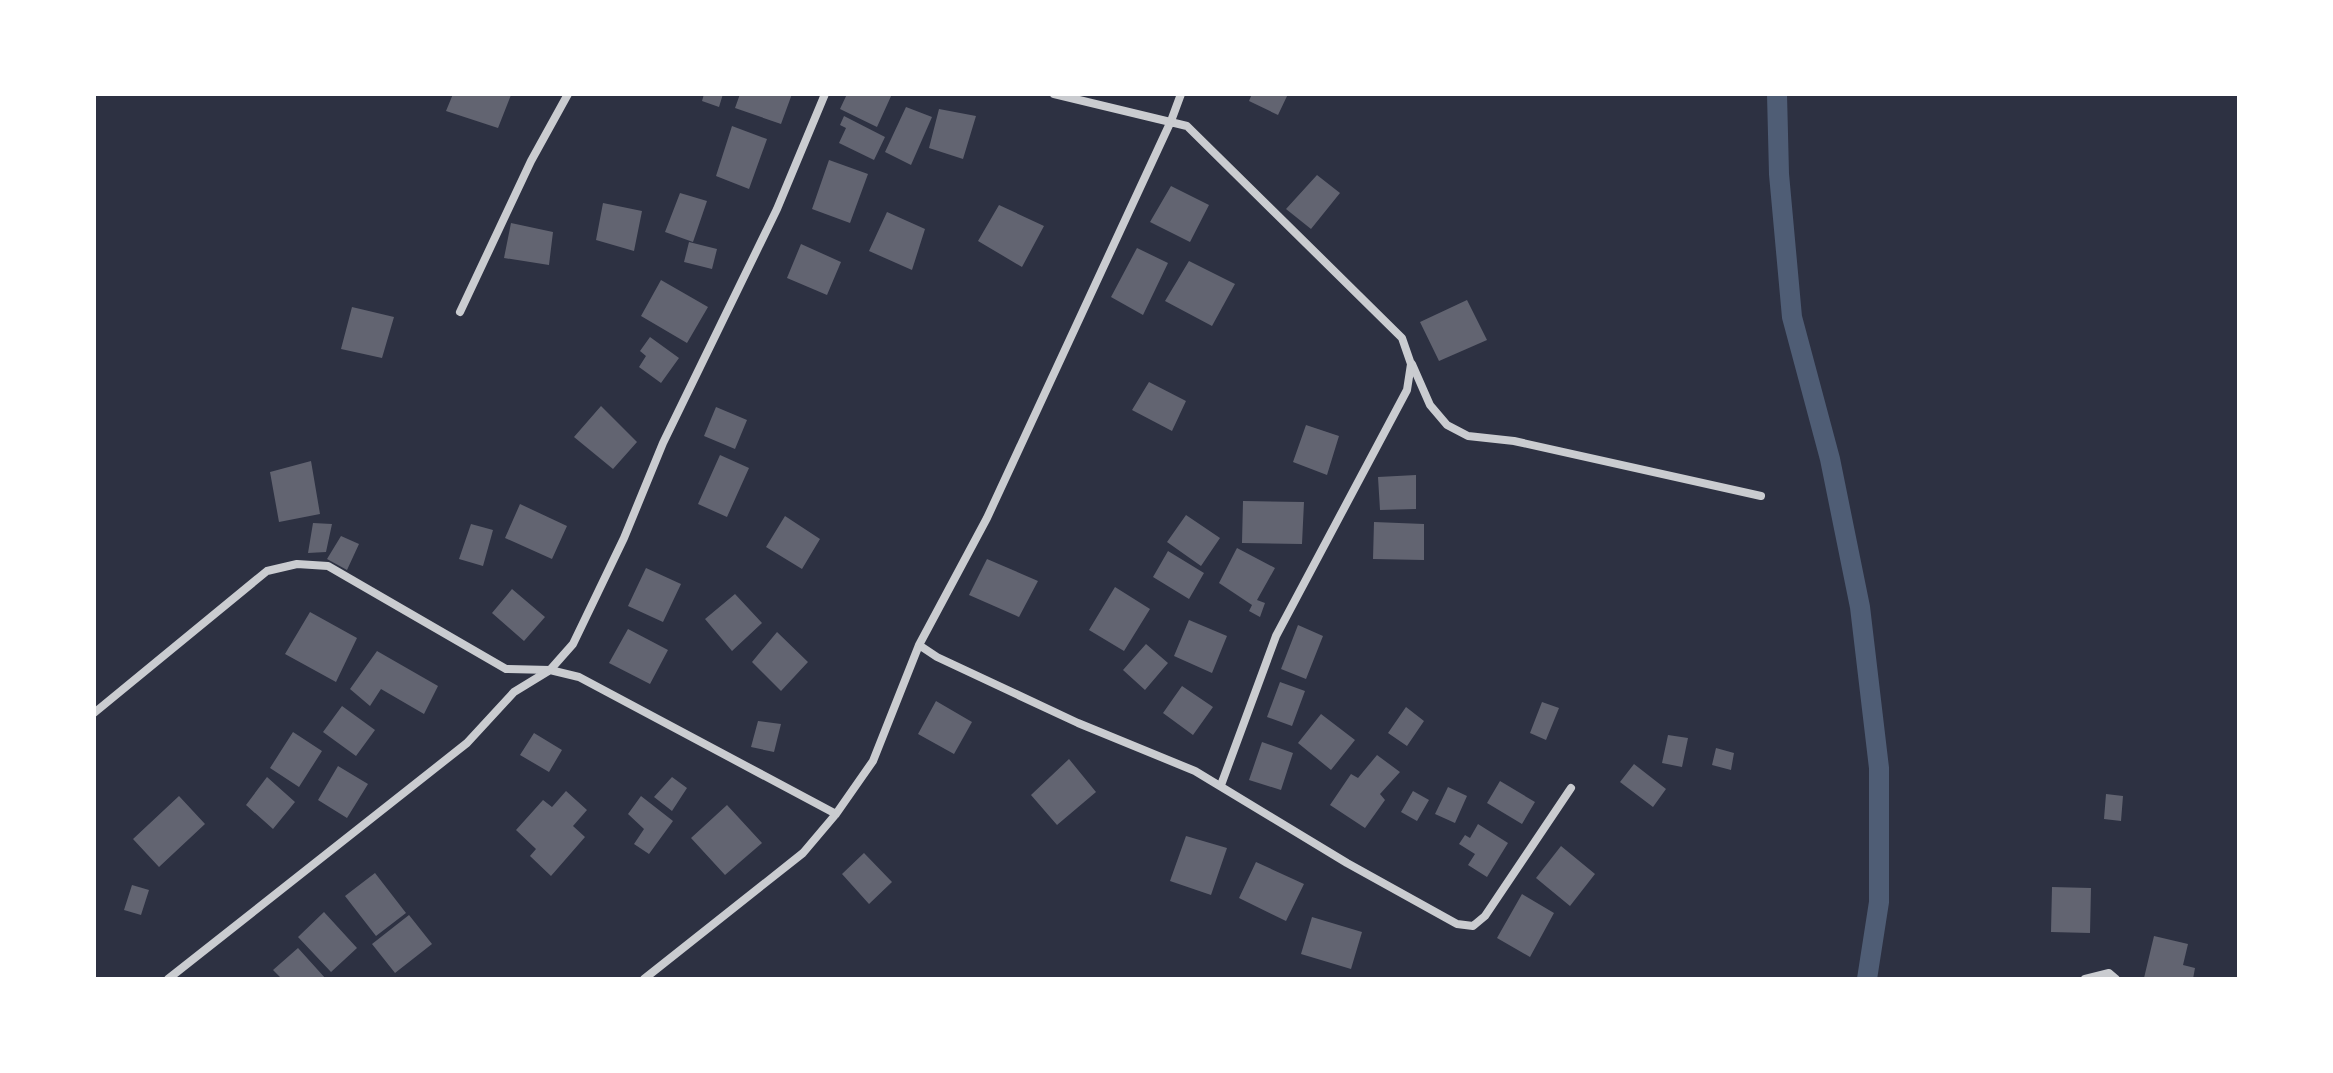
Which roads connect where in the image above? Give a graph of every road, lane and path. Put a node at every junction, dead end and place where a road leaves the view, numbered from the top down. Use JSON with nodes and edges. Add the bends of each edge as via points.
{"nodes":[{"id":1,"x":568,"y":94,"type":"edge"},
{"id":2,"x":825,"y":94,"type":"edge"},
{"id":3,"x":1054,"y":94,"type":"edge"},
{"id":4,"x":1181,"y":94,"type":"edge"},
{"id":5,"x":1171,"y":121,"type":"junction"},
{"id":6,"x":460,"y":312,"type":"dead end"},
{"id":7,"x":1411,"y":364,"type":"junction"},
{"id":8,"x":1761,"y":496,"type":"dead end"},
{"id":9,"x":919,"y":645,"type":"junction"},
{"id":10,"x":550,"y":670,"type":"junction"},
{"id":11,"x":94,"y":713,"type":"edge"},
{"id":12,"x":1221,"y":785,"type":"junction"},
{"id":13,"x":1571,"y":788,"type":"dead end"},
{"id":14,"x":836,"y":814,"type":"junction"},
{"id":15,"x":168,"y":979,"type":"edge"},
{"id":16,"x":644,"y":979,"type":"edge"},
{"id":17,"x":2085,"y":979,"type":"edge"},
{"id":18,"x":2116,"y":979,"type":"edge"}],
"edges":[{"from":1,"to":6,"type":"street"},
{"from":2,"to":10,"type":"street","via":[[624,538],[573,644]]},
{"from":3,"to":5,"type":"street"},
{"from":4,"to":5,"type":"street"},
{"from":5,"to":7,"type":"street","via":[[1199,136],[1402,338]]},
{"from":5,"to":9,"type":"street","via":[[987,518]]},
{"from":7,"to":8,"type":"street","via":[[1430,405],[1447,425],[1468,436],[1514,441]]},
{"from":7,"to":12,"type":"street","via":[[1407,390],[1276,636]]},
{"from":9,"to":12,"type":"street"},
{"from":9,"to":14,"type":"street","via":[[873,761]]},
{"from":10,"to":11,"type":"street","via":[[506,669],[328,566],[297,564],[267,571]]},
{"from":10,"to":14,"type":"street","via":[[579,677]]},
{"from":10,"to":15,"type":"street","via":[[514,692],[467,743]]},
{"from":12,"to":13,"type":"street","via":[[1347,863],[1457,924],[1473,926]]},
{"from":14,"to":16,"type":"street","via":[[803,853]]},
{"from":17,"to":18,"type":"street","via":[[2109,973]]}]}
